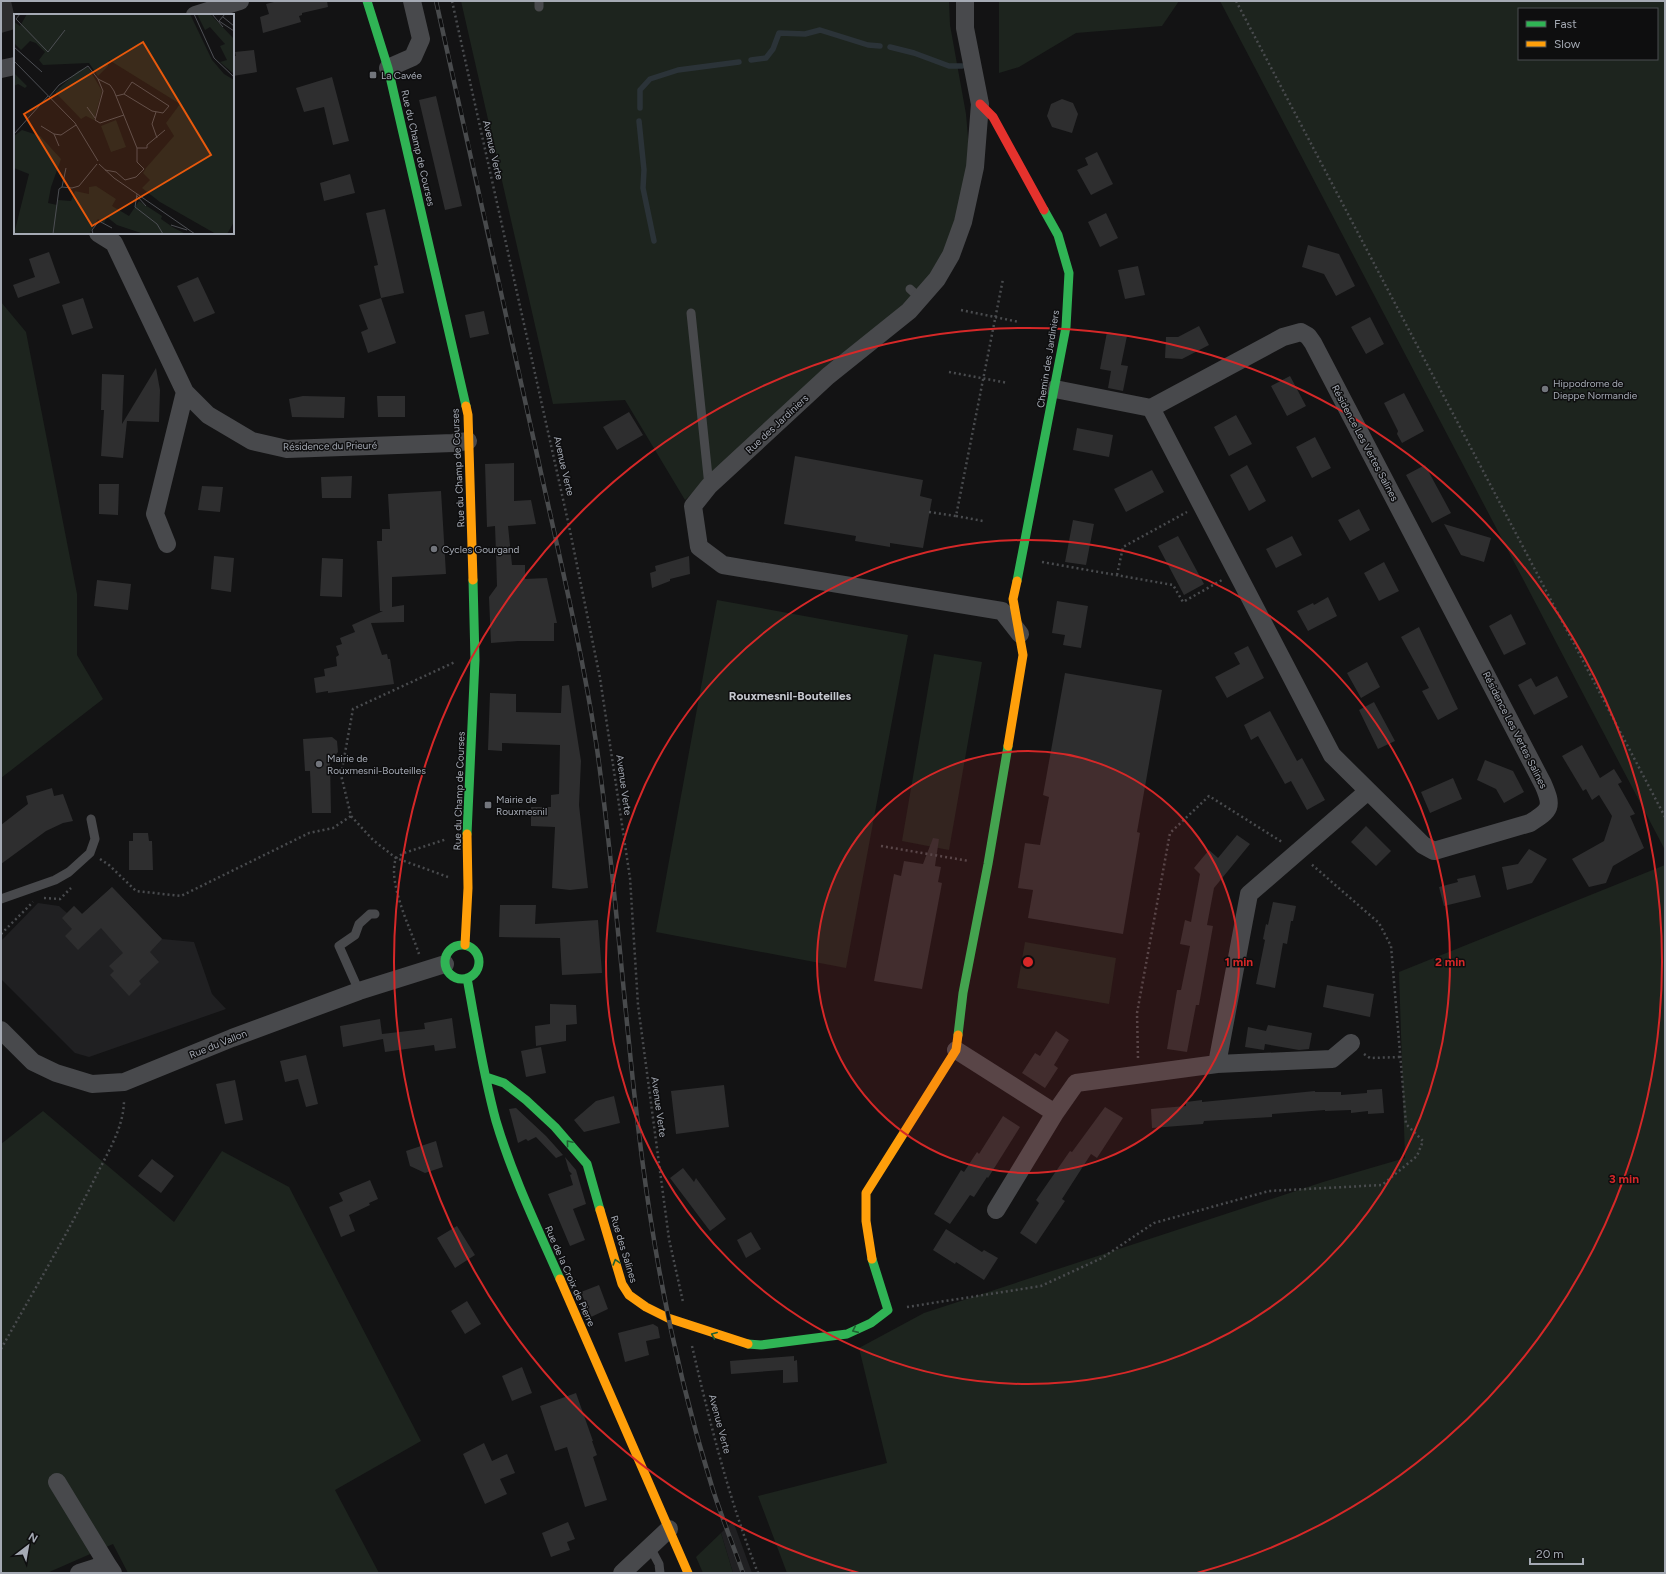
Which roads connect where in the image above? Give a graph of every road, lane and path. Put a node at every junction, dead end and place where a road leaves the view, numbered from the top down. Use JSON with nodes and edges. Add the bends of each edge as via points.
{"nodes":[{"id":1,"x":240,"y":1,"type":"edge"},
{"id":2,"x":367,"y":1,"type":"edge"},
{"id":3,"x":412,"y":1,"type":"edge"},
{"id":4,"x":452,"y":1,"type":"edge"},
{"id":5,"x":965,"y":1,"type":"edge"},
{"id":6,"x":1236,"y":1,"type":"edge"},
{"id":7,"x":198,"y":14,"type":"edge"},
{"id":8,"x":14,"y":66,"type":"edge"},
{"id":9,"x":388,"y":68,"type":"junction"},
{"id":10,"x":1,"y":70,"type":"edge"},
{"id":11,"x":980,"y":104,"type":"junction"},
{"id":12,"x":100,"y":234,"type":"edge"},
{"id":13,"x":1003,"y":279,"type":"dead end"},
{"id":14,"x":961,"y":310,"type":"dead end"},
{"id":15,"x":691,"y":313,"type":"dead end"},
{"id":16,"x":995,"y":317,"type":"junction"},
{"id":17,"x":1019,"y":322,"type":"dead end"},
{"id":18,"x":949,"y":372,"type":"dead end"},
{"id":19,"x":983,"y":378,"type":"junction"},
{"id":20,"x":1008,"y":383,"type":"dead end"},
{"id":21,"x":1055,"y":389,"type":"junction"},
{"id":22,"x":185,"y":392,"type":"junction"},
{"id":23,"x":1151,"y":408,"type":"junction"},
{"id":24,"x":468,"y":441,"type":"junction"},
{"id":25,"x":709,"y":486,"type":"junction"},
{"id":26,"x":1201,"y":505,"type":"junction"},
{"id":27,"x":929,"y":512,"type":"dead end"},
{"id":28,"x":956,"y":516,"type":"junction"},
{"id":29,"x":983,"y":521,"type":"dead end"},
{"id":30,"x":167,"y":544,"type":"dead end"},
{"id":31,"x":1023,"y":558,"type":"junction"},
{"id":32,"x":1236,"y":572,"type":"junction"},
{"id":33,"x":1117,"y":575,"type":"junction"},
{"id":34,"x":1021,"y":636,"type":"junction"},
{"id":35,"x":474,"y":660,"type":"junction"},
{"id":36,"x":1368,"y":791,"type":"junction"},
{"id":37,"x":351,"y":816,"type":"junction"},
{"id":38,"x":1665,"y":817,"type":"edge"},
{"id":39,"x":91,"y":819,"type":"dead end"},
{"id":40,"x":467,"y":835,"type":"junction"},
{"id":41,"x":881,"y":846,"type":"dead end"},
{"id":42,"x":1298,"y":852,"type":"junction"},
{"id":43,"x":90,"y":853,"type":"junction"},
{"id":44,"x":396,"y":858,"type":"junction"},
{"id":45,"x":988,"y":864,"type":"junction"},
{"id":46,"x":468,"y":876,"type":"junction"},
{"id":47,"x":1,"y":898,"type":"edge"},
{"id":48,"x":375,"y":914,"type":"dead end"},
{"id":49,"x":465,"y":945,"type":"junction"},
{"id":50,"x":445,"y":964,"type":"junction"},
{"id":51,"x":424,"y":969,"type":"junction"},
{"id":52,"x":467,"y":978,"type":"junction"},
{"id":53,"x":360,"y":991,"type":"junction"},
{"id":54,"x":1,"y":1030,"type":"edge"},
{"id":55,"x":1352,"y":1043,"type":"joint"},
{"id":56,"x":956,"y":1050,"type":"junction"},
{"id":57,"x":1401,"y":1057,"type":"junction"},
{"id":58,"x":1217,"y":1064,"type":"junction"},
{"id":59,"x":1138,"y":1075,"type":"junction"},
{"id":60,"x":486,"y":1077,"type":"junction"},
{"id":61,"x":124,"y":1082,"type":"junction"},
{"id":62,"x":1055,"y":1113,"type":"junction"},
{"id":63,"x":996,"y":1210,"type":"dead end"},
{"id":64,"x":888,"y":1310,"type":"junction"},
{"id":65,"x":687,"y":1324,"type":"junction"},
{"id":66,"x":1,"y":1349,"type":"edge"},
{"id":67,"x":57,"y":1482,"type":"dead end"},
{"id":68,"x":669,"y":1529,"type":"junction"},
{"id":69,"x":650,"y":1547,"type":"junction"},
{"id":70,"x":110,"y":1568,"type":"edge"},
{"id":71,"x":79,"y":1573,"type":"edge"},
{"id":72,"x":622,"y":1573,"type":"edge"},
{"id":73,"x":660,"y":1573,"type":"edge"},
{"id":74,"x":688,"y":1573,"type":"edge"},
{"id":75,"x":758,"y":1573,"type":"edge"}],
"edges":[{"from":1,"to":7,"type":"street"},
{"from":2,"to":9,"type":"street","name":"Rue du Champ de Courses"},
{"from":3,"to":9,"type":"street","via":[[421,39],[413,57]]},
{"from":4,"to":65,"type":"path","name":"Avenue Verte","via":[[566,510],[600,678],[630,878],[638,1005],[669,1239]]},
{"from":5,"to":11,"type":"street","name":"Rue des Jardiniers","via":[[964,28]]},
{"from":6,"to":38,"type":"path"},
{"from":8,"to":10,"type":"street"},
{"from":9,"to":24,"type":"street","name":"Rue du Champ de Courses","via":[[462,386],[468,415]]},
{"from":11,"to":21,"type":"street","name":"Chemin des Jardiniers","via":[[993,117],[1058,235],[1069,273],[1066,327]]},
{"from":11,"to":25,"type":"street","name":"Rue des Jardiniers","via":[[975,167],[962,222],[951,255],[937,279],[915,294],[909,311],[828,376]]},
{"from":12,"to":22,"type":"street","name":"Résidence du Prieuré","via":[[114,243]]},
{"from":13,"to":16,"type":"path"},
{"from":14,"to":16,"type":"path"},
{"from":15,"to":25,"type":"lane"},
{"from":16,"to":17,"type":"path"},
{"from":16,"to":19,"type":"path"},
{"from":18,"to":19,"type":"path"},
{"from":19,"to":20,"type":"path"},
{"from":19,"to":28,"type":"path"},
{"from":21,"to":23,"type":"street"},
{"from":21,"to":31,"type":"street","name":"Chemin des Jardiniers"},
{"from":22,"to":24,"type":"street","name":"Résidence du Prieuré","via":[[208,415],[252,441],[287,449]]},
{"from":22,"to":30,"type":"street","via":[[155,514]]},
{"from":23,"to":26,"type":"street","name":"Résidence Les Vertes Salines"},
{"from":23,"to":36,"type":"street","name":"Résidence Les Vertes Salines","via":[[1284,337],[1300,332],[1308,336],[1550,799],[1549,808],[1530,823],[1434,851],[1423,845]]},
{"from":24,"to":35,"type":"street","name":"Rue du Champ de Courses"},
{"from":25,"to":34,"type":"street","name":"Rue des Jardiniers","via":[[693,506],[699,547],[723,566],[1002,611]]},
{"from":26,"to":32,"type":"street","name":"Résidence Les Vertes Salines"},
{"from":26,"to":33,"type":"path","via":[[1123,547]]},
{"from":27,"to":28,"type":"path"},
{"from":28,"to":29,"type":"path"},
{"from":31,"to":33,"type":"path"},
{"from":31,"to":34,"type":"street","name":"Chemin des Jardiniers","via":[[1013,599]]},
{"from":32,"to":33,"type":"path","via":[[1182,602],[1173,585]]},
{"from":32,"to":36,"type":"street","name":"Résidence Les Vertes Salines","via":[[1332,755]]},
{"from":34,"to":45,"type":"street","name":"Chemin des Jardiniers","via":[[1023,655]]},
{"from":35,"to":37,"type":"path","via":[[463,658],[353,709],[341,775]]},
{"from":35,"to":40,"type":"street","name":"Rue du Champ de Courses"},
{"from":36,"to":42,"type":"street"},
{"from":37,"to":43,"type":"path","via":[[333,828],[309,833],[181,896],[136,891],[109,865]]},
{"from":37,"to":44,"type":"path","via":[[373,840]]},
{"from":39,"to":43,"type":"lane","via":[[95,838]]},
{"from":40,"to":44,"type":"path","via":[[455,836]]},
{"from":40,"to":46,"type":"street","name":"Rue du Champ de Courses"},
{"from":41,"to":45,"type":"path"},
{"from":42,"to":57,"type":"path","via":[[1379,923],[1391,946]]},
{"from":42,"to":58,"type":"street","via":[[1249,894]]},
{"from":42,"to":59,"type":"path","via":[[1209,796],[1170,833],[1137,1013]]},
{"from":43,"to":47,"type":"lane","via":[[55,880]]},
{"from":44,"to":46,"type":"path","via":[[454,880]]},
{"from":44,"to":51,"type":"path","via":[[393,866],[396,887]]},
{"from":45,"to":56,"type":"street","name":"Chemin des Jardiniers","via":[[963,993]]},
{"from":46,"to":49,"type":"street","name":"Rue du Champ de Courses"},
{"from":48,"to":53,"type":"lane","via":[[370,914],[359,924],[355,935],[339,946]]},
{"from":49,"to":50,"type":"street","via":[[450,949]]},
{"from":49,"to":52,"type":"street","via":[[474,951],[479,961],[476,971]]},
{"from":50,"to":51,"type":"street","name":"Rue du Vallon"},
{"from":50,"to":52,"type":"street","via":[[455,977]]},
{"from":51,"to":53,"type":"street","name":"Rue du Vallon"},
{"from":52,"to":60,"type":"street","name":"Rue de la Croix de Pierre"},
{"from":53,"to":61,"type":"street","name":"Rue du Vallon","via":[[232,1038]]},
{"from":54,"to":61,"type":"street","name":"Rue du Vallon","via":[[33,1062],[56,1073],[92,1084]]},
{"from":55,"to":57,"type":"path","via":[[1370,1058]]},
{"from":55,"to":58,"type":"street","via":[[1332,1059]]},
{"from":56,"to":62,"type":"street"},
{"from":56,"to":64,"type":"street","via":[[866,1193],[863,1210],[877,1282]]},
{"from":57,"to":64,"type":"path","via":[[1406,1124],[1423,1141],[1417,1156],[1382,1185],[1269,1191],[1154,1224],[1102,1258],[1041,1286]]},
{"from":58,"to":59,"type":"street"},
{"from":59,"to":62,"type":"street","via":[[1076,1084]]},
{"from":65,"to":60,"type":"street","name":"Rue des Salines","one_way":true,"via":[[646,1308],[625,1291],[587,1164],[555,1127],[526,1100],[504,1083]]},
{"from":60,"to":68,"type":"street","name":"Rue de la Croix de Pierre","via":[[502,1138],[531,1218]]},
{"from":61,"to":66,"type":"path","via":[[124,1110],[117,1134],[74,1220]]},
{"from":62,"to":63,"type":"street"},
{"from":64,"to":65,"type":"street","name":"Rue des Salines","one_way":true,"via":[[871,1323],[847,1334],[761,1345],[743,1344]]},
{"from":65,"to":75,"type":"path","name":"Avenue Verte","via":[[712,1426]]},
{"from":67,"to":70,"type":"street"},
{"from":68,"to":69,"type":"street"},
{"from":68,"to":74,"type":"street","name":"Rue de la Croix de Pierre"},
{"from":69,"to":72,"type":"street"},
{"from":69,"to":73,"type":"lane","via":[[659,1564]]},
{"from":70,"to":71,"type":"street"}]}
